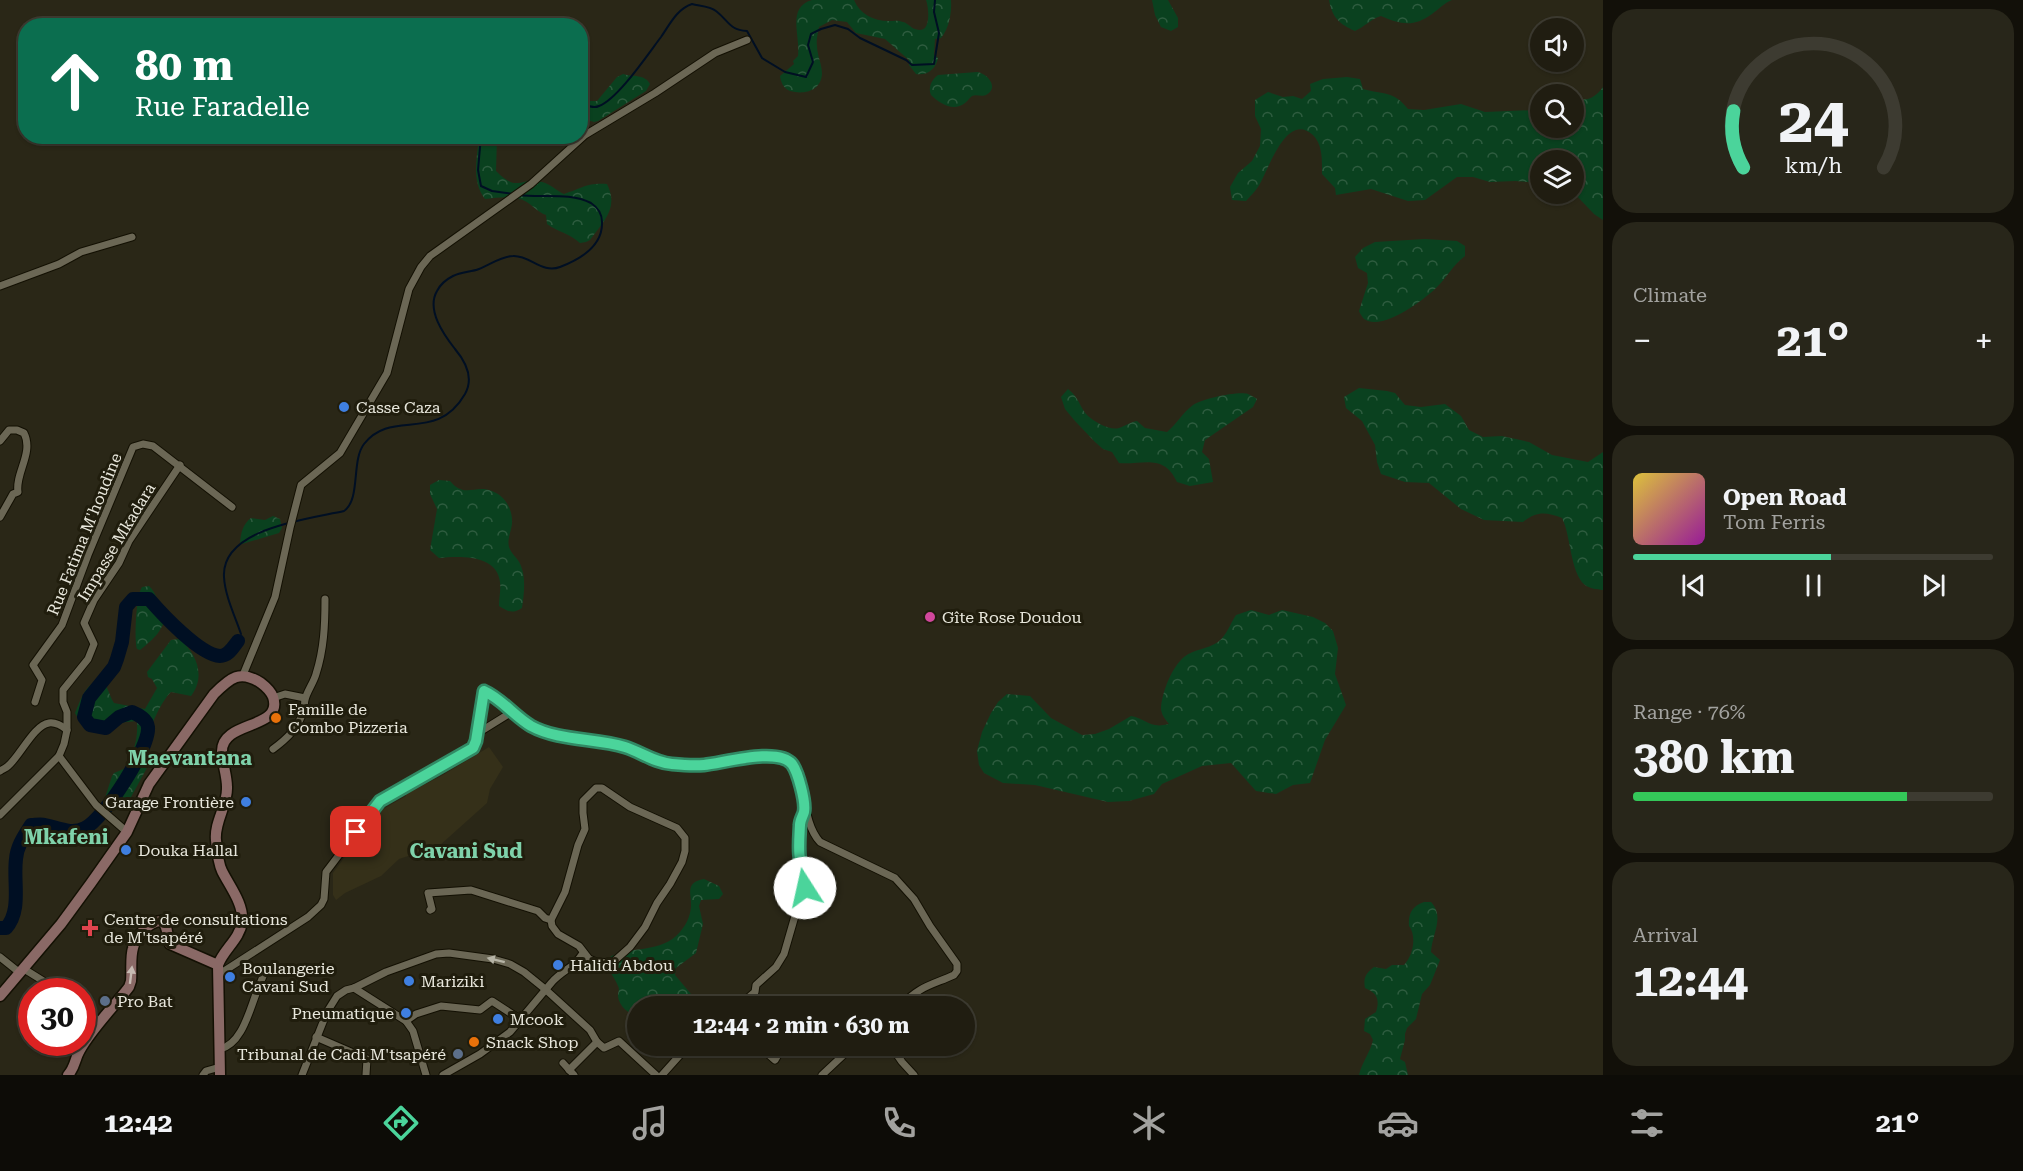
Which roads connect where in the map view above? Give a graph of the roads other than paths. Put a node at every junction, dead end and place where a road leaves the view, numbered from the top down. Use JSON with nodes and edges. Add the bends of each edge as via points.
{"nodes":[{"id":1,"x":747,"y":40,"type":"dead end"},
{"id":2,"x":588,"y":133,"type":"edge"},
{"id":3,"x":575,"y":144,"type":"edge"},
{"id":4,"x":132,"y":237,"type":"dead end"},
{"id":5,"x":0,"y":286,"type":"edge"},
{"id":6,"x":0,"y":441,"type":"edge"},
{"id":7,"x":180,"y":465,"type":"junction"},
{"id":8,"x":232,"y":507,"type":"dead end"},
{"id":9,"x":0,"y":517,"type":"edge"},
{"id":10,"x":325,"y":599,"type":"dead end"},
{"id":11,"x":243,"y":675,"type":"junction"},
{"id":12,"x":273,"y":698,"type":"junction"},
{"id":13,"x":305,"y":698,"type":"junction"},
{"id":14,"x":35,"y":702,"type":"dead end"},
{"id":15,"x":512,"y":712,"type":"junction"},
{"id":16,"x":67,"y":730,"type":"junction"},
{"id":17,"x":478,"y":733,"type":"junction"},
{"id":18,"x":273,"y":748,"type":"dead end"},
{"id":19,"x":59,"y":756,"type":"junction"},
{"id":20,"x":0,"y":771,"type":"edge"},
{"id":21,"x":805,"y":810,"type":"junction"},
{"id":22,"x":0,"y":815,"type":"edge"},
{"id":23,"x":127,"y":832,"type":"junction"},
{"id":24,"x":430,"y":910,"type":"dead end"},
{"id":25,"x":551,"y":920,"type":"junction"},
{"id":26,"x":583,"y":952,"type":"junction"},
{"id":27,"x":0,"y":957,"type":"edge"},
{"id":28,"x":217,"y":970,"type":"junction"},
{"id":29,"x":22,"y":971,"type":"junction"},
{"id":30,"x":266,"y":971,"type":"dead end"},
{"id":31,"x":35,"y":978,"type":"edge"},
{"id":32,"x":354,"y":988,"type":"junction"},
{"id":33,"x":546,"y":989,"type":"junction"},
{"id":34,"x":0,"y":996,"type":"edge"},
{"id":35,"x":750,"y":996,"type":"edge"},
{"id":36,"x":910,"y":996,"type":"edge"},
{"id":37,"x":96,"y":1020,"type":"edge"},
{"id":38,"x":521,"y":1020,"type":"junction"},
{"id":39,"x":406,"y":1021,"type":"junction"},
{"id":40,"x":99,"y":1022,"type":"junction"},
{"id":41,"x":316,"y":1037,"type":"junction"},
{"id":42,"x":597,"y":1042,"type":"junction"},
{"id":43,"x":220,"y":1049,"type":"junction"},
{"id":44,"x":679,"y":1056,"type":"edge"},
{"id":45,"x":838,"y":1056,"type":"edge"},
{"id":46,"x":898,"y":1056,"type":"edge"},
{"id":47,"x":563,"y":1063,"type":"dead end"},
{"id":48,"x":220,"y":1071,"type":"edge"},
{"id":49,"x":571,"y":1072,"type":"edge"},
{"id":50,"x":68,"y":1075,"type":"edge"},
{"id":51,"x":203,"y":1075,"type":"edge"},
{"id":52,"x":302,"y":1075,"type":"edge"},
{"id":53,"x":366,"y":1075,"type":"edge"},
{"id":54,"x":426,"y":1075,"type":"edge"},
{"id":55,"x":443,"y":1075,"type":"edge"},
{"id":56,"x":656,"y":1075,"type":"edge"},
{"id":57,"x":662,"y":1075,"type":"edge"},
{"id":58,"x":822,"y":1075,"type":"edge"},
{"id":59,"x":914,"y":1075,"type":"edge"}],
"edges":[{"from":1,"to":2,"type":"street","via":[[715,53]]},
{"from":3,"to":11,"type":"street","via":[[531,184],[430,256],[421,267],[409,289],[387,373],[340,453],[302,485],[276,597]]},
{"from":4,"to":5,"type":"street","via":[[81,252]]},
{"from":6,"to":9,"type":"street","via":[[9,430],[24,433],[26,438],[18,492]]},
{"from":7,"to":8,"type":"street","name":"Rue Fatima M'houdine"},
{"from":7,"to":14,"type":"street","name":"Rue Fatima M'houdine","via":[[153,446],[133,447],[62,625],[33,665],[42,680]]},
{"from":7,"to":16,"type":"street","name":"Impasse Mkadara","via":[[129,541],[84,623],[94,644],[88,659],[63,690]]},
{"from":10,"to":13,"type":"street","via":[[322,648]]},
{"from":11,"to":12,"type":"street","via":[[265,686]]},
{"from":11,"to":23,"type":"street","via":[[228,681],[214,694],[149,784]]},
{"from":12,"to":13,"type":"street","via":[[285,694]]},
{"from":12,"to":28,"type":"street","via":[[270,714],[263,721],[228,735],[221,749],[227,787],[215,837],[221,869],[243,918]]},
{"from":13,"to":18,"type":"street","via":[[295,729]]},
{"from":15,"to":17,"type":"street"},
{"from":15,"to":17,"type":"street","via":[[484,691]]},
{"from":15,"to":21,"type":"street","via":[[545,733],[625,747],[663,763],[701,765],[755,756],[782,757],[796,770]]},
{"from":16,"to":19,"type":"street"},
{"from":16,"to":20,"type":"street","via":[[57,724],[44,724]]},
{"from":17,"to":28,"type":"street","via":[[468,752],[380,801],[330,865],[324,899],[308,917]]},
{"from":19,"to":22,"type":"street"},
{"from":19,"to":23,"type":"street","via":[[96,805]]},
{"from":21,"to":35,"type":"street","via":[[799,844],[805,888],[784,954]]},
{"from":21,"to":36,"type":"street","via":[[820,842],[895,878],[904,887],[957,964],[954,975]]},
{"from":23,"to":29,"type":"street"},
{"from":24,"to":25,"type":"street","via":[[428,893],[471,890],[538,911]]},
{"from":25,"to":26,"type":"street","via":[[558,934]]},
{"from":25,"to":26,"type":"street","via":[[565,892],[585,829],[583,801],[596,788],[682,832],[682,862],[630,947],[612,963],[603,964]]},
{"from":26,"to":33,"type":"street","via":[[574,966],[557,976]]},
{"from":27,"to":29,"type":"street"},
{"from":40,"to":28,"type":"street","one_way":true,"via":[[129,987],[134,945],[151,923],[162,921],[170,944]]},
{"from":28,"to":43,"type":"street"},
{"from":29,"to":31,"type":"street"},
{"from":29,"to":34,"type":"street"},
{"from":30,"to":43,"type":"street","via":[[238,1035]]},
{"from":33,"to":32,"type":"street","one_way":true,"via":[[510,964],[449,953],[386,972]]},
{"from":32,"to":39,"type":"street"},
{"from":32,"to":41,"type":"street","via":[[337,996]]},
{"from":33,"to":38,"type":"street"},
{"from":33,"to":42,"type":"street","via":[[590,1030]]},
{"from":37,"to":40,"type":"street"},
{"from":38,"to":39,"type":"street","via":[[492,1001],[480,1010],[441,1006]]},
{"from":38,"to":55,"type":"street","via":[[496,1043]]},
{"from":39,"to":54,"type":"street","via":[[413,1031]]},
{"from":40,"to":50,"type":"street","via":[[80,1048]]},
{"from":41,"to":52,"type":"street"},
{"from":41,"to":53,"type":"street","via":[[367,1059]]},
{"from":42,"to":49,"type":"street"},
{"from":42,"to":56,"type":"street","via":[[606,1049],[621,1041]]},
{"from":43,"to":48,"type":"street"},
{"from":44,"to":57,"type":"street"},
{"from":45,"to":58,"type":"street"},
{"from":46,"to":59,"type":"street"},
{"from":47,"to":49,"type":"street"},
{"from":48,"to":51,"type":"street","via":[[206,1071]]}]}
